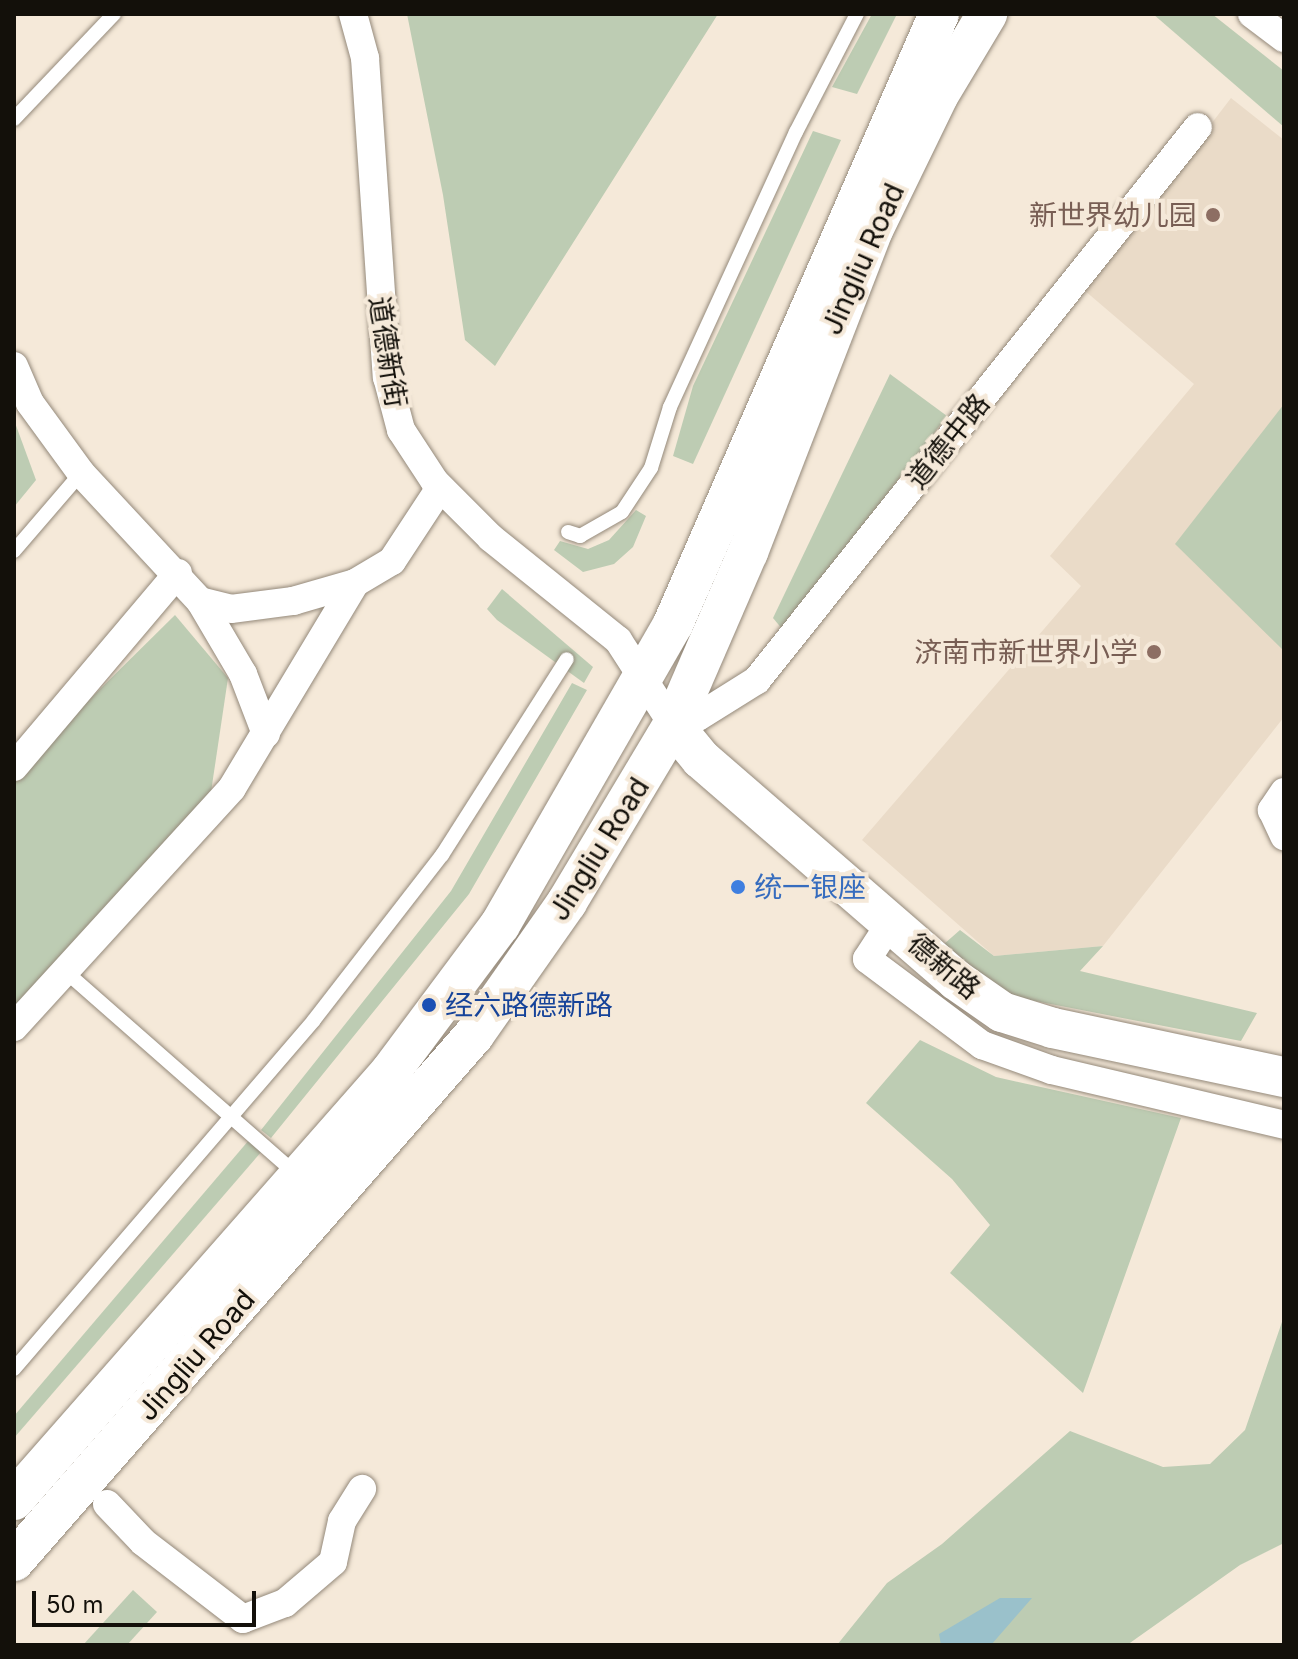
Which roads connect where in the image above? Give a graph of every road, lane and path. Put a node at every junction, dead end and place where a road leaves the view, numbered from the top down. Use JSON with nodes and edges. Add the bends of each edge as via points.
{"nodes":[{"id":1,"x":114,"y":14,"type":"edge"},
{"id":2,"x":353,"y":14,"type":"edge"},
{"id":3,"x":857,"y":14,"type":"edge"},
{"id":4,"x":939,"y":14,"type":"edge"},
{"id":5,"x":987,"y":14,"type":"edge"},
{"id":6,"x":14,"y":119,"type":"edge"},
{"id":7,"x":1198,"y":127,"type":"dead end"},
{"id":8,"x":14,"y":366,"type":"edge"},
{"id":9,"x":81,"y":473,"type":"junction"},
{"id":10,"x":440,"y":488,"type":"junction"},
{"id":11,"x":568,"y":532,"type":"dead end"},
{"id":12,"x":14,"y":551,"type":"edge"},
{"id":13,"x":178,"y":573,"type":"junction"},
{"id":14,"x":355,"y":583,"type":"junction"},
{"id":15,"x":200,"y":601,"type":"junction"},
{"id":16,"x":567,"y":659,"type":"dead end"},
{"id":17,"x":641,"y":682,"type":"junction"},
{"id":18,"x":673,"y":725,"type":"junction"},
{"id":19,"x":266,"y":734,"type":"junction"},
{"id":20,"x":14,"y":767,"type":"edge"},
{"id":21,"x":1284,"y":792,"type":"edge"},
{"id":22,"x":1284,"y":836,"type":"edge"},
{"id":23,"x":891,"y":922,"type":"junction"},
{"id":24,"x":65,"y":971,"type":"junction"},
{"id":25,"x":14,"y":1027,"type":"edge"},
{"id":26,"x":1284,"y":1077,"type":"edge"},
{"id":27,"x":232,"y":1117,"type":"junction"},
{"id":28,"x":1284,"y":1125,"type":"edge"},
{"id":29,"x":299,"y":1177,"type":"junction"},
{"id":30,"x":14,"y":1369,"type":"edge"},
{"id":31,"x":362,"y":1489,"type":"dead end"},
{"id":32,"x":14,"y":1500,"type":"edge"},
{"id":33,"x":107,"y":1504,"type":"dead end"},
{"id":34,"x":14,"y":1561,"type":"edge"}],
"edges":[{"from":1,"to":6,"type":"lane"},
{"from":2,"to":10,"type":"street","name":"道德新街","via":[[365,58],[387,377],[401,430]]},
{"from":3,"to":11,"type":"lane","via":[[796,132],[670,407],[651,468],[622,512],[580,536]]},
{"from":4,"to":17,"type":"main road","name":"Jingliu Road","via":[[673,624]]},
{"from":5,"to":18,"type":"main road","name":"Jingliu Road","via":[[938,96],[873,230],[748,552]]},
{"from":7,"to":18,"type":"street","name":"道德中路","via":[[757,680],[698,717]]},
{"from":8,"to":9,"type":"street","via":[[30,403]]},
{"from":9,"to":12,"type":"lane"},
{"from":9,"to":13,"type":"street"},
{"from":10,"to":14,"type":"street","via":[[392,561]]},
{"from":10,"to":17,"type":"street","name":"道德新街","via":[[491,538],[618,640]]},
{"from":13,"to":15,"type":"street"},
{"from":13,"to":20,"type":"street"},
{"from":14,"to":15,"type":"street","via":[[293,601],[231,609]]},
{"from":14,"to":19,"type":"street"},
{"from":15,"to":19,"type":"street","via":[[243,674]]},
{"from":16,"to":27,"type":"lane","via":[[442,855]]},
{"from":17,"to":18,"type":"street","name":"道德新街"},
{"from":17,"to":29,"type":"main road","name":"Jingliu Road","via":[[500,925],[391,1071]]},
{"from":18,"to":23,"type":"main road","name":"德新路","via":[[701,759]]},
{"from":18,"to":34,"type":"main road","name":"Jingliu Road","via":[[567,902],[474,1035]]},
{"from":19,"to":24,"type":"street","via":[[232,788]]},
{"from":21,"to":22,"type":"street","via":[[1272,810]]},
{"from":23,"to":26,"type":"main road","name":"德新路","via":[[1002,1012],[1053,1028]]},
{"from":23,"to":28,"type":"street","via":[[867,959],[982,1045],[1052,1070]]},
{"from":24,"to":25,"type":"street"},
{"from":24,"to":27,"type":"lane"},
{"from":27,"to":29,"type":"lane"},
{"from":27,"to":30,"type":"lane"},
{"from":29,"to":32,"type":"main road","name":"Jingliu Road"},
{"from":31,"to":33,"type":"street","via":[[342,1521],[333,1562],[285,1603],[243,1619],[143,1542]]}]}
